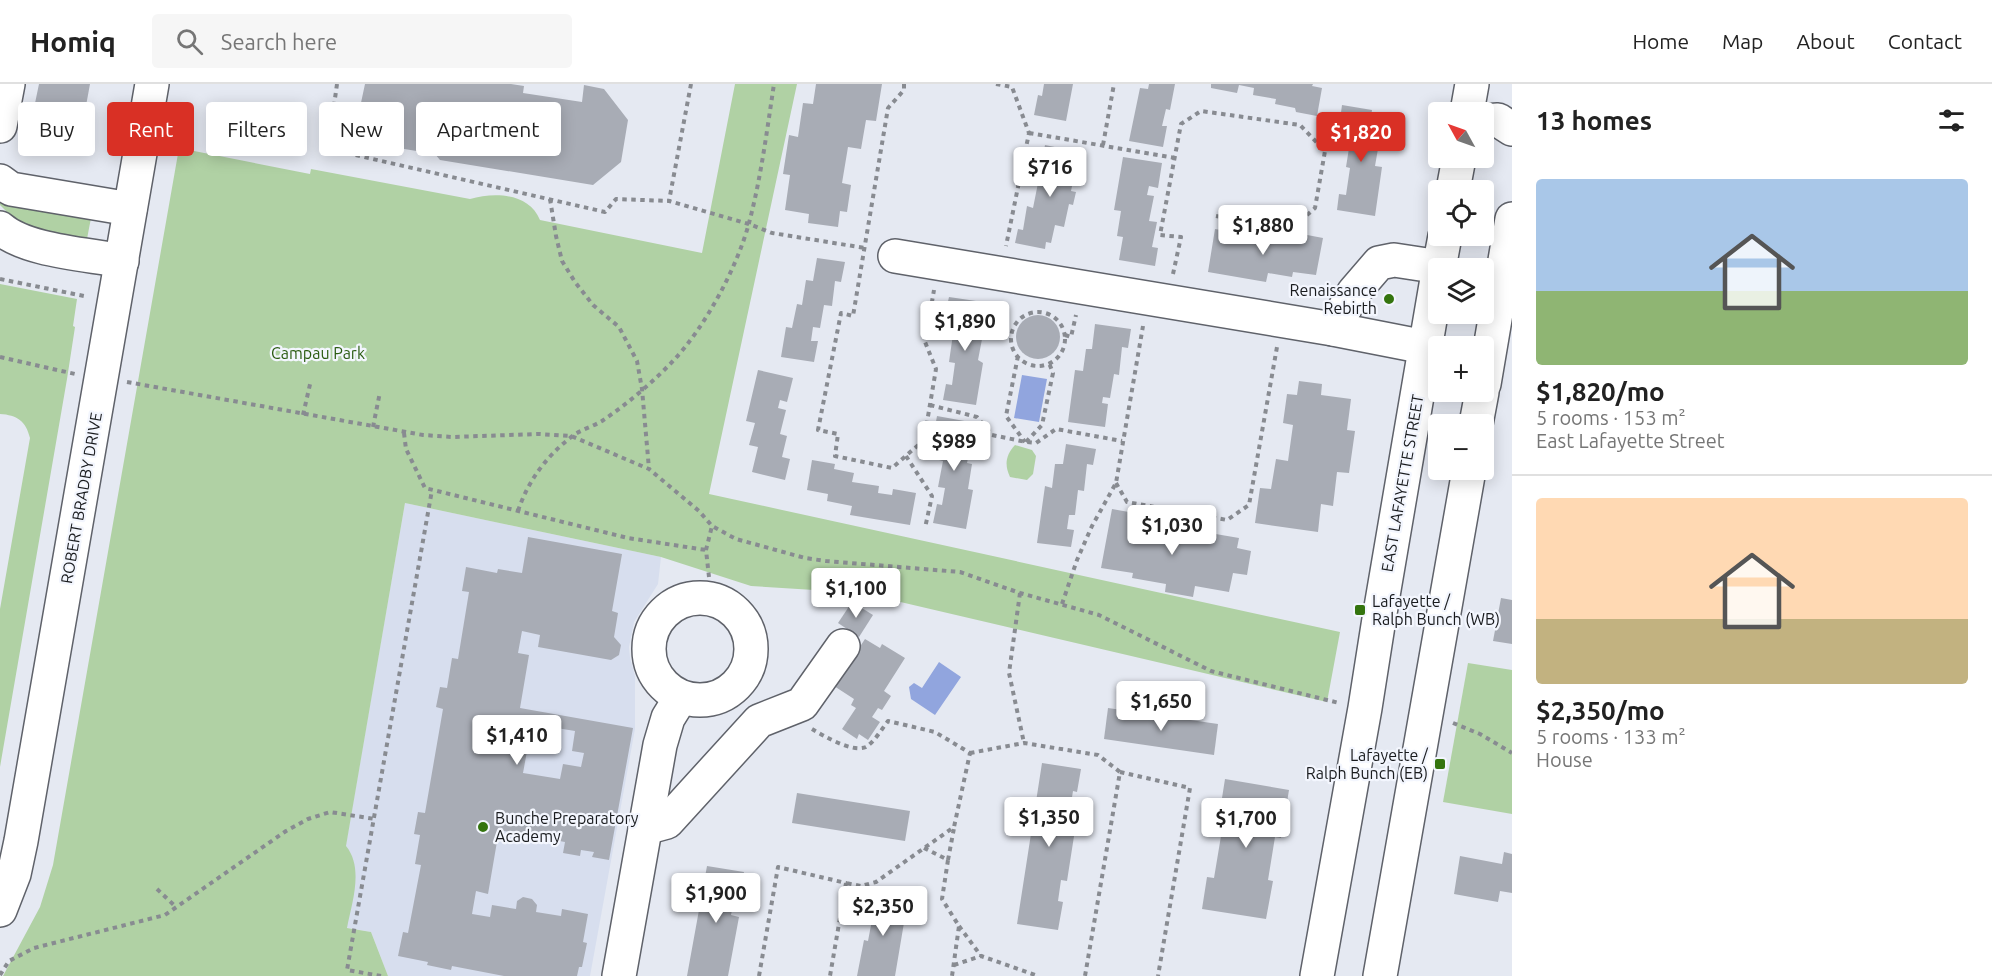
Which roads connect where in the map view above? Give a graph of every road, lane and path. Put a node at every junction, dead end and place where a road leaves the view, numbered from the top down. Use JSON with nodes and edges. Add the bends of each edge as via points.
{"nodes":[{"id":1,"x":8,"y":84,"type":"edge"},
{"id":2,"x":152,"y":84,"type":"edge"},
{"id":3,"x":337,"y":84,"type":"edge"},
{"id":4,"x":691,"y":84,"type":"edge"},
{"id":5,"x":774,"y":84,"type":"edge"},
{"id":6,"x":904,"y":84,"type":"edge"},
{"id":7,"x":996,"y":84,"type":"edge"},
{"id":8,"x":1114,"y":84,"type":"edge"},
{"id":9,"x":1472,"y":84,"type":"edge"},
{"id":10,"x":1469,"y":102,"type":"edge"},
{"id":11,"x":1494,"y":120,"type":"edge"},
{"id":12,"x":0,"y":126,"type":"edge"},
{"id":13,"x":1512,"y":129,"type":"edge"},
{"id":14,"x":1029,"y":133,"type":"junction"},
{"id":15,"x":1103,"y":145,"type":"junction"},
{"id":16,"x":1175,"y":158,"type":"junction"},
{"id":17,"x":0,"y":181,"type":"edge"},
{"id":18,"x":550,"y":199,"type":"junction"},
{"id":19,"x":669,"y":201,"type":"junction"},
{"id":20,"x":130,"y":209,"type":"junction"},
{"id":21,"x":1216,"y":216,"type":"dead end"},
{"id":22,"x":1512,"y":219,"type":"edge"},
{"id":23,"x":748,"y":224,"type":"junction"},
{"id":24,"x":0,"y":228,"type":"edge"},
{"id":25,"x":880,"y":252,"type":"junction"},
{"id":26,"x":122,"y":261,"type":"junction"},
{"id":27,"x":1428,"y":261,"type":"edge"},
{"id":28,"x":1000,"y":273,"type":"junction"},
{"id":29,"x":0,"y":279,"type":"edge"},
{"id":30,"x":934,"y":287,"type":"dead end"},
{"id":31,"x":84,"y":296,"type":"dead end"},
{"id":32,"x":1157,"y":300,"type":"junction"},
{"id":33,"x":1282,"y":321,"type":"junction"},
{"id":34,"x":1429,"y":324,"type":"edge"},
{"id":35,"x":1334,"y":329,"type":"junction"},
{"id":36,"x":1492,"y":336,"type":"edge"},
{"id":37,"x":1425,"y":347,"type":"junction"},
{"id":38,"x":1018,"y":356,"type":"junction"},
{"id":39,"x":0,"y":357,"type":"edge"},
{"id":40,"x":1049,"y":363,"type":"junction"},
{"id":41,"x":81,"y":374,"type":"dead end"},
{"id":42,"x":311,"y":380,"type":"dead end"},
{"id":43,"x":123,"y":381,"type":"dead end"},
{"id":44,"x":642,"y":389,"type":"junction"},
{"id":45,"x":380,"y":392,"type":"dead end"},
{"id":46,"x":930,"y":405,"type":"junction"},
{"id":47,"x":303,"y":415,"type":"junction"},
{"id":48,"x":373,"y":427,"type":"junction"},
{"id":49,"x":404,"y":433,"type":"junction"},
{"id":50,"x":571,"y":436,"type":"junction"},
{"id":51,"x":1122,"y":441,"type":"junction"},
{"id":52,"x":1026,"y":442,"type":"junction"},
{"id":53,"x":906,"y":456,"type":"junction"},
{"id":54,"x":649,"y":469,"type":"junction"},
{"id":55,"x":1467,"y":480,"type":"edge"},
{"id":56,"x":1116,"y":483,"type":"junction"},
{"id":57,"x":432,"y":490,"type":"junction"},
{"id":58,"x":518,"y":511,"type":"junction"},
{"id":59,"x":712,"y":526,"type":"junction"},
{"id":60,"x":925,"y":528,"type":"dead end"},
{"id":61,"x":706,"y":550,"type":"junction"},
{"id":62,"x":709,"y":577,"type":"dead end"},
{"id":63,"x":1020,"y":593,"type":"junction"},
{"id":64,"x":1062,"y":604,"type":"junction"},
{"id":65,"x":843,"y":646,"type":"dead end"},
{"id":66,"x":681,"y":697,"type":"dead end"},
{"id":67,"x":1335,"y":703,"type":"dead end"},
{"id":68,"x":783,"y":711,"type":"junction"},
{"id":69,"x":1426,"y":718,"type":"junction"},
{"id":70,"x":1024,"y":743,"type":"junction"},
{"id":71,"x":970,"y":753,"type":"junction"},
{"id":72,"x":1512,"y":753,"type":"edge"},
{"id":73,"x":1120,"y":772,"type":"junction"},
{"id":74,"x":375,"y":819,"type":"junction"},
{"id":75,"x":954,"y":827,"type":"junction"},
{"id":76,"x":645,"y":828,"type":"junction"},
{"id":77,"x":924,"y":848,"type":"junction"},
{"id":78,"x":948,"y":860,"type":"junction"},
{"id":79,"x":7,"y":871,"type":"edge"},
{"id":80,"x":846,"y":883,"type":"junction"},
{"id":81,"x":157,"y":889,"type":"dead end"},
{"id":82,"x":176,"y":908,"type":"junction"},
{"id":83,"x":0,"y":910,"type":"edge"},
{"id":84,"x":959,"y":926,"type":"junction"},
{"id":85,"x":981,"y":956,"type":"junction"},
{"id":86,"x":954,"y":965,"type":"junction"},
{"id":87,"x":0,"y":975,"type":"edge"},
{"id":88,"x":381,"y":976,"type":"edge"},
{"id":89,"x":619,"y":976,"type":"edge"},
{"id":90,"x":759,"y":976,"type":"edge"},
{"id":91,"x":830,"y":976,"type":"edge"},
{"id":92,"x":952,"y":976,"type":"edge"},
{"id":93,"x":1038,"y":976,"type":"edge"},
{"id":94,"x":1085,"y":976,"type":"edge"},
{"id":95,"x":1158,"y":976,"type":"edge"},
{"id":96,"x":1317,"y":976,"type":"edge"},
{"id":97,"x":1380,"y":976,"type":"edge"}],
"edges":[{"from":1,"to":12,"type":"street"},
{"from":2,"to":20,"type":"street","name":"ROBERT BRADBY DRIVE"},
{"from":3,"to":18,"type":"path","via":[[331,127],[355,155]]},
{"from":4,"to":19,"type":"path"},
{"from":5,"to":23,"type":"path"},
{"from":6,"to":25,"type":"path","via":[[904,90],[888,108]]},
{"from":7,"to":14,"type":"path","via":[[1012,87]]},
{"from":8,"to":15,"type":"path"},
{"from":9,"to":10,"type":"street"},
{"from":11,"to":13,"type":"street"},
{"from":14,"to":15,"type":"path"},
{"from":14,"to":28,"type":"path"},
{"from":15,"to":16,"type":"path"},
{"from":16,"to":21,"type":"path","via":[[1181,124],[1201,111],[1300,124],[1325,151],[1315,208],[1291,229]]},
{"from":16,"to":32,"type":"path","via":[[1160,235],[1181,237]]},
{"from":17,"to":20,"type":"street","via":[[10,189]]},
{"from":18,"to":19,"type":"path","via":[[604,212],[616,199]]},
{"from":18,"to":44,"type":"path","via":[[562,261],[593,305],[619,327],[637,361]]},
{"from":19,"to":23,"type":"path"},
{"from":20,"to":26,"type":"street","name":"ROBERT BRADBY DRIVE"},
{"from":22,"to":36,"type":"street"},
{"from":23,"to":25,"type":"path","via":[[772,233]]},
{"from":23,"to":44,"type":"path","via":[[736,257],[698,331]]},
{"from":24,"to":26,"type":"street","via":[[29,244]]},
{"from":25,"to":28,"type":"street"},
{"from":25,"to":53,"type":"path","via":[[854,316],[841,313],[818,430],[838,434],[835,456],[892,468]]},
{"from":26,"to":79,"type":"street","name":"ROBERT BRADBY DRIVE"},
{"from":27,"to":35,"type":"street","via":[[1378,263],[1354,292]]},
{"from":28,"to":32,"type":"street"},
{"from":29,"to":31,"type":"path"},
{"from":30,"to":46,"type":"path","via":[[925,342],[936,369]]},
{"from":32,"to":33,"type":"street"},
{"from":32,"to":51,"type":"path"},
{"from":33,"to":35,"type":"street"},
{"from":33,"to":56,"type":"path","via":[[1249,505],[1227,520],[1127,502]]},
{"from":34,"to":37,"type":"street","name":"EAST LAFAYETTE STREET"},
{"from":35,"to":37,"type":"street"},
{"from":37,"to":96,"type":"street","name":"EAST LAFAYETTE STREET"},
{"from":38,"to":40,"type":"path","via":[[1032,365]]},
{"from":38,"to":40,"type":"path","via":[[1011,339],[1013,330],[1024,316],[1042,312],[1058,320],[1065,335],[1061,352]]},
{"from":38,"to":52,"type":"path","via":[[1006,416]]},
{"from":39,"to":41,"type":"path"},
{"from":40,"to":52,"type":"path","via":[[1053,373],[1042,425]]},
{"from":42,"to":47,"type":"path"},
{"from":43,"to":47,"type":"path"},
{"from":44,"to":50,"type":"path","via":[[597,424]]},
{"from":44,"to":54,"type":"path"},
{"from":45,"to":48,"type":"path"},
{"from":46,"to":52,"type":"path","via":[[977,417],[992,435]]},
{"from":46,"to":53,"type":"path","via":[[924,440]]},
{"from":47,"to":48,"type":"path"},
{"from":48,"to":49,"type":"path"},
{"from":49,"to":50,"type":"path","via":[[452,437]]},
{"from":49,"to":57,"type":"path","via":[[406,449],[420,478],[425,488]]},
{"from":50,"to":54,"type":"path"},
{"from":50,"to":58,"type":"path","via":[[533,476]]},
{"from":51,"to":52,"type":"path","via":[[1056,429],[1036,443]]},
{"from":51,"to":56,"type":"path"},
{"from":53,"to":60,"type":"path","via":[[932,496]]},
{"from":54,"to":59,"type":"path"},
{"from":55,"to":69,"type":"street"},
{"from":56,"to":64,"type":"path","via":[[1092,526]]},
{"from":57,"to":58,"type":"path"},
{"from":57,"to":74,"type":"path"},
{"from":58,"to":61,"type":"path","via":[[628,538]]},
{"from":59,"to":61,"type":"path"},
{"from":59,"to":63,"type":"path","via":[[736,539],[806,558],[960,572]]},
{"from":61,"to":62,"type":"path"},
{"from":63,"to":64,"type":"path"},
{"from":63,"to":70,"type":"path","via":[[1009,673]]},
{"from":64,"to":67,"type":"path","via":[[1099,615],[1211,671]]},
{"from":65,"to":68,"type":"street","via":[[802,704]]},
{"from":66,"to":76,"type":"street","via":[[668,718],[660,745]]},
{"from":68,"to":71,"type":"path","via":[[831,740],[858,749],[868,746],[888,721],[934,732]]},
{"from":68,"to":76,"type":"street","via":[[759,721],[667,822]]},
{"from":69,"to":72,"type":"path","via":[[1465,727]]},
{"from":69,"to":97,"type":"street"},
{"from":70,"to":71,"type":"path"},
{"from":70,"to":73,"type":"path","via":[[1098,755]]},
{"from":71,"to":75,"type":"path"},
{"from":73,"to":94,"type":"path"},
{"from":73,"to":95,"type":"path","via":[[1190,788]]},
{"from":74,"to":82,"type":"path","via":[[330,812],[308,819]]},
{"from":74,"to":88,"type":"path","via":[[347,970]]},
{"from":75,"to":77,"type":"path"},
{"from":75,"to":78,"type":"path"},
{"from":76,"to":89,"type":"street"},
{"from":77,"to":78,"type":"path"},
{"from":77,"to":80,"type":"path","via":[[876,882],[861,886]]},
{"from":78,"to":84,"type":"path","via":[[942,899]]},
{"from":79,"to":83,"type":"street","name":"ROBERT BRADBY DRIVE"},
{"from":80,"to":90,"type":"path","via":[[778,867]]},
{"from":80,"to":91,"type":"path"},
{"from":81,"to":82,"type":"path"},
{"from":82,"to":87,"type":"path","via":[[165,915],[34,948],[9,961]]},
{"from":84,"to":85,"type":"path"},
{"from":84,"to":86,"type":"path"},
{"from":85,"to":86,"type":"path"},
{"from":85,"to":93,"type":"path"},
{"from":86,"to":92,"type":"path"}]}
